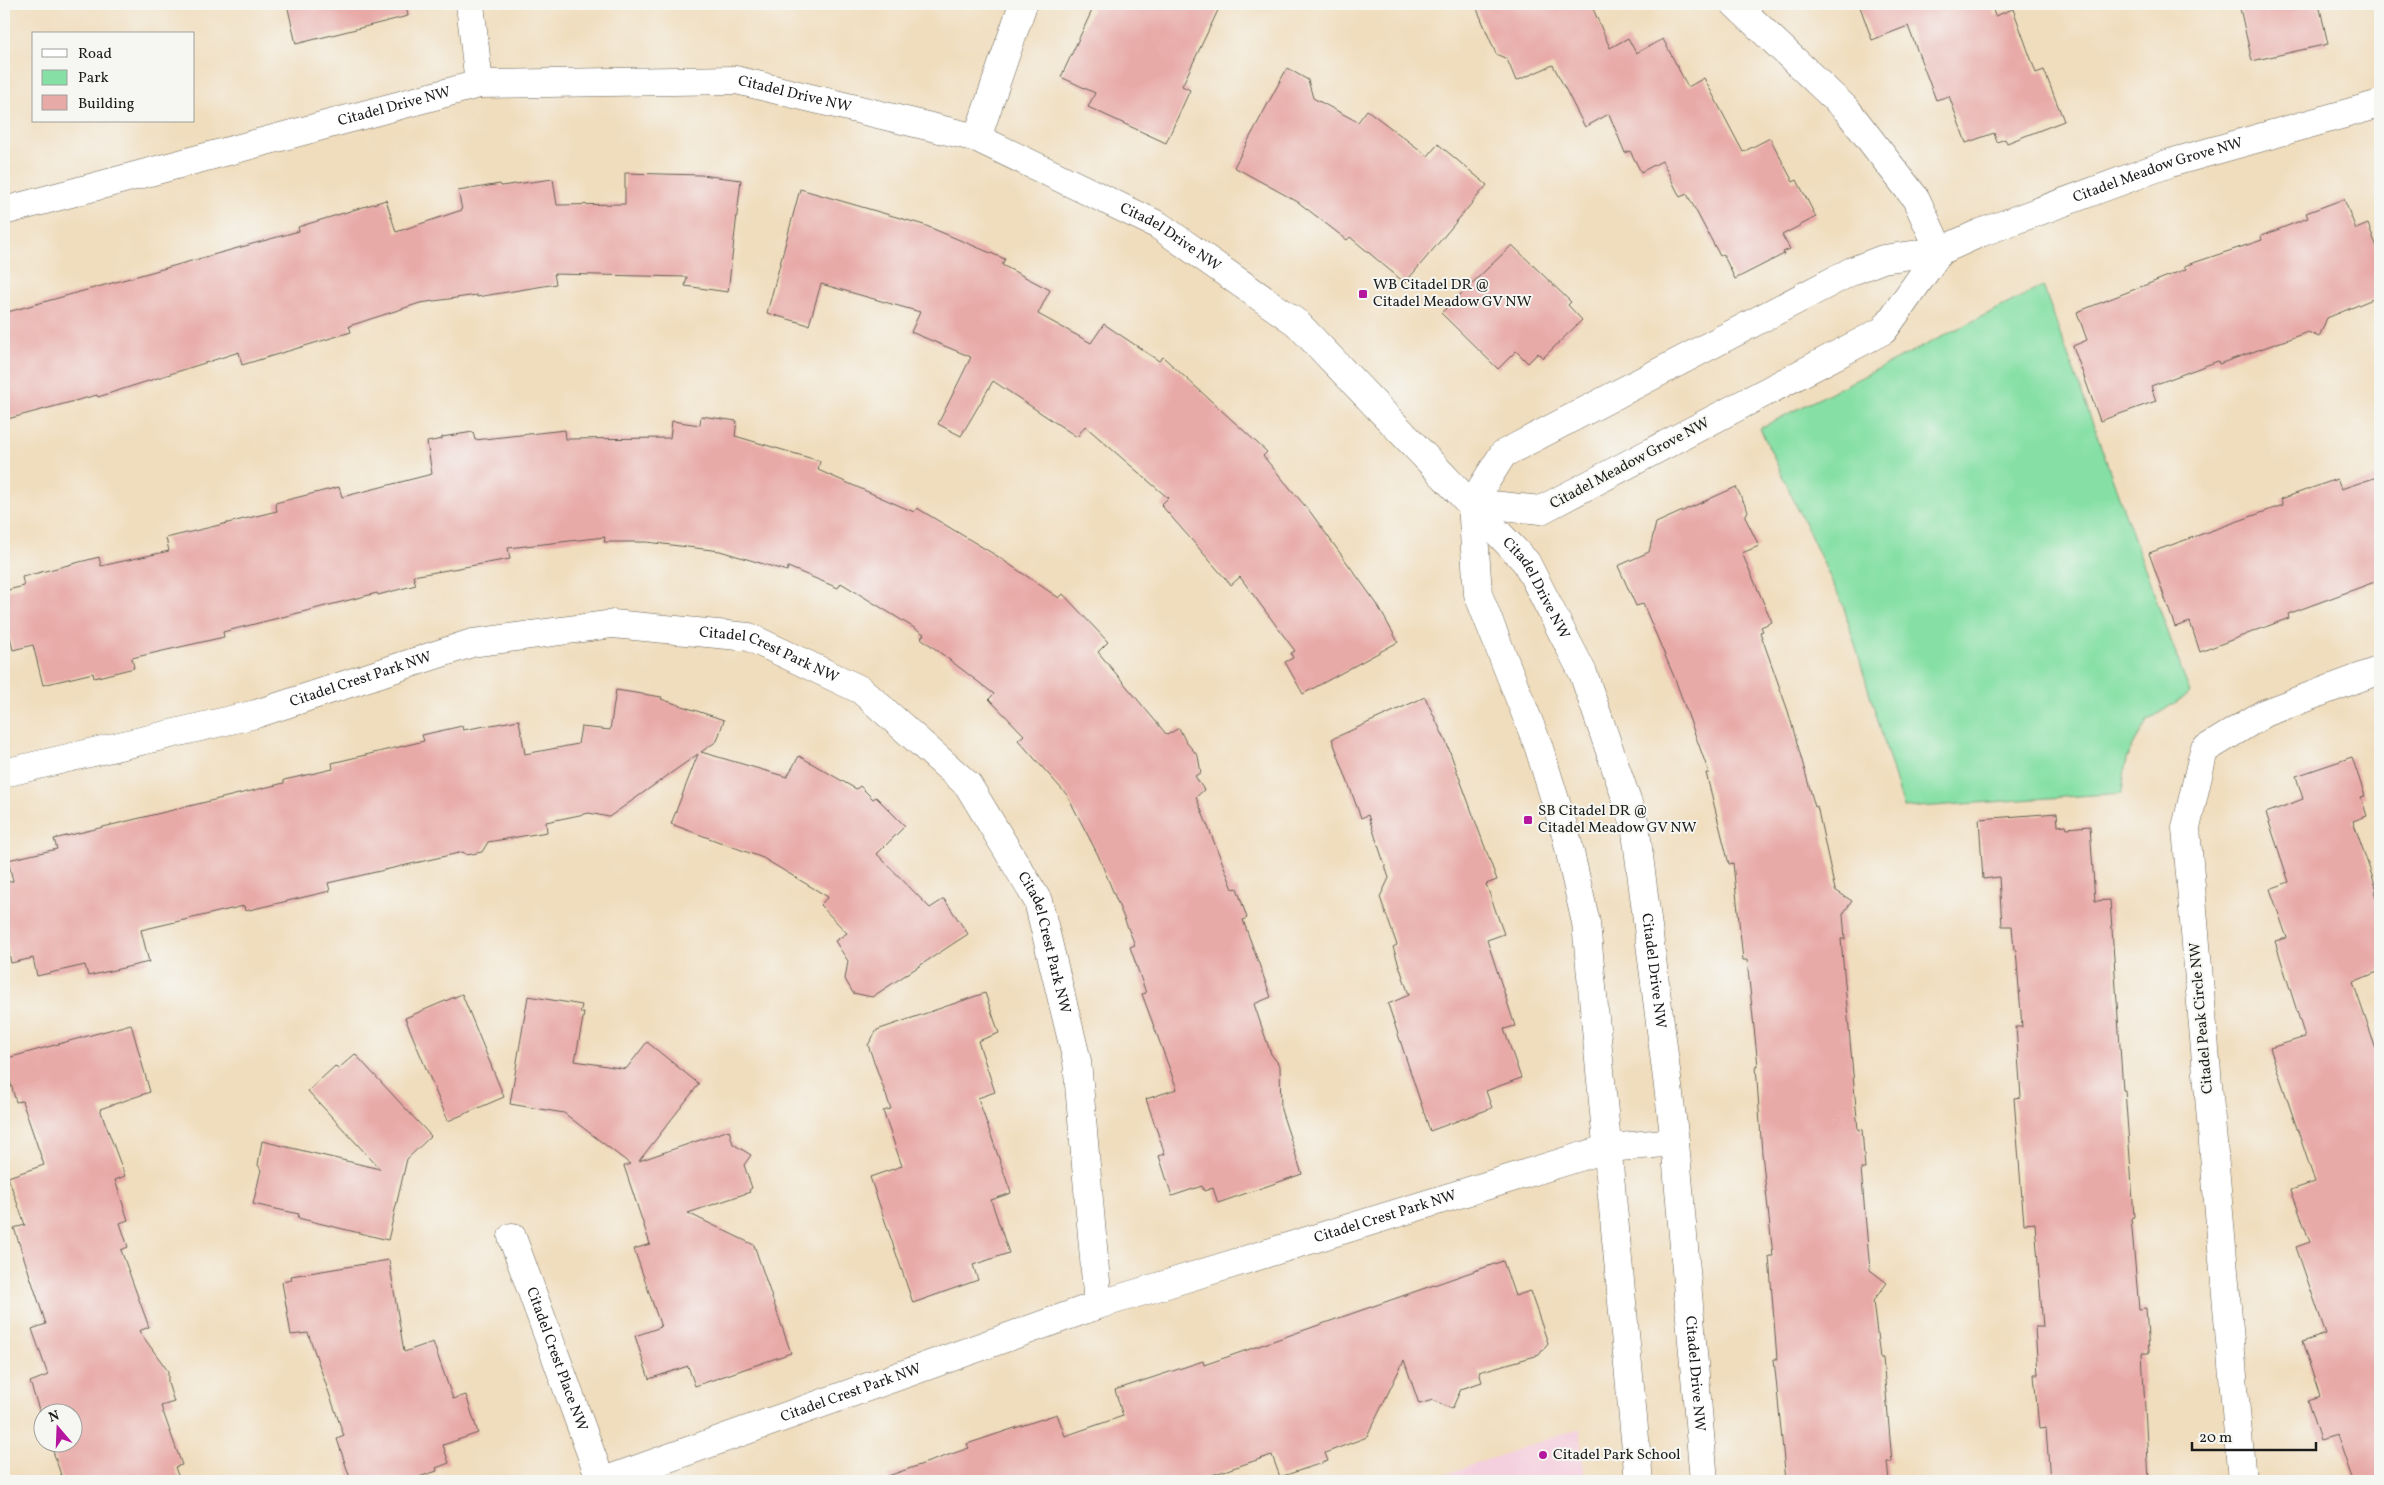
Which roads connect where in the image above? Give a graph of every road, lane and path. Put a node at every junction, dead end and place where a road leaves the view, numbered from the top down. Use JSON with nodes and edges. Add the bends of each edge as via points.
{"nodes":[{"id":1,"x":470,"y":4,"type":"edge"},
{"id":2,"x":1023,"y":4,"type":"edge"},
{"id":3,"x":1735,"y":4,"type":"edge"},
{"id":4,"x":479,"y":84,"type":"junction"},
{"id":5,"x":2380,"y":104,"type":"edge"},
{"id":6,"x":977,"y":138,"type":"junction"},
{"id":7,"x":4,"y":211,"type":"edge"},
{"id":8,"x":1940,"y":251,"type":"junction"},
{"id":9,"x":1472,"y":503,"type":"junction"},
{"id":10,"x":2380,"y":670,"type":"edge"},
{"id":11,"x":4,"y":773,"type":"edge"},
{"id":12,"x":1675,"y":1142,"type":"junction"},
{"id":13,"x":1609,"y":1148,"type":"junction"},
{"id":14,"x":512,"y":1237,"type":"dead end"},
{"id":15,"x":1098,"y":1305,"type":"junction"},
{"id":16,"x":602,"y":1481,"type":"edge"},
{"id":17,"x":1639,"y":1481,"type":"edge"},
{"id":18,"x":1704,"y":1481,"type":"edge"},
{"id":19,"x":2242,"y":1481,"type":"edge"}],
"edges":[{"from":1,"to":4,"type":"street"},
{"from":2,"to":6,"type":"street"},
{"from":3,"to":8,"type":"street","via":[[1847,110],[1916,198]]},
{"from":4,"to":6,"type":"street","name":"Citadel Drive NW","via":[[736,80]]},
{"from":4,"to":7,"type":"street","name":"Citadel Drive NW"},
{"from":5,"to":8,"type":"street","name":"Citadel Meadow Grove NW","via":[[2170,163],[1980,233]]},
{"from":6,"to":9,"type":"street","name":"Citadel Drive NW","via":[[1158,225],[1297,323]]},
{"from":8,"to":9,"type":"street","name":"Citadel Meadow Grove NW","via":[[1883,259],[1852,270],[1502,454]]},
{"from":8,"to":9,"type":"street","name":"Citadel Meadow Grove NW","via":[[1884,330],[1541,510]]},
{"from":9,"to":12,"type":"street","name":"Citadel Drive NW","via":[[1526,562],[1583,673],[1635,824]]},
{"from":9,"to":13,"type":"street","name":"Citadel Drive NW","via":[[1478,594],[1538,745],[1566,835],[1586,923]]},
{"from":10,"to":19,"type":"street","name":"Citadel Peak Circle NW","via":[[2265,713],[2204,750],[2186,828]]},
{"from":11,"to":15,"type":"street","name":"Citadel Crest Park NW","via":[[256,714],[472,643],[613,624],[749,637],[861,690],[968,785],[1038,901],[1077,1061]]},
{"from":12,"to":13,"type":"street","name":"Citadel Crest Park NW"},
{"from":12,"to":18,"type":"street","name":"Citadel Drive NW"},
{"from":13,"to":15,"type":"street","name":"Citadel Crest Park NW"},
{"from":13,"to":17,"type":"street","name":"Citadel Drive NW"},
{"from":14,"to":16,"type":"street","name":"Citadel Crest Place NW"},
{"from":15,"to":16,"type":"street","name":"Citadel Crest Park NW"}]}
